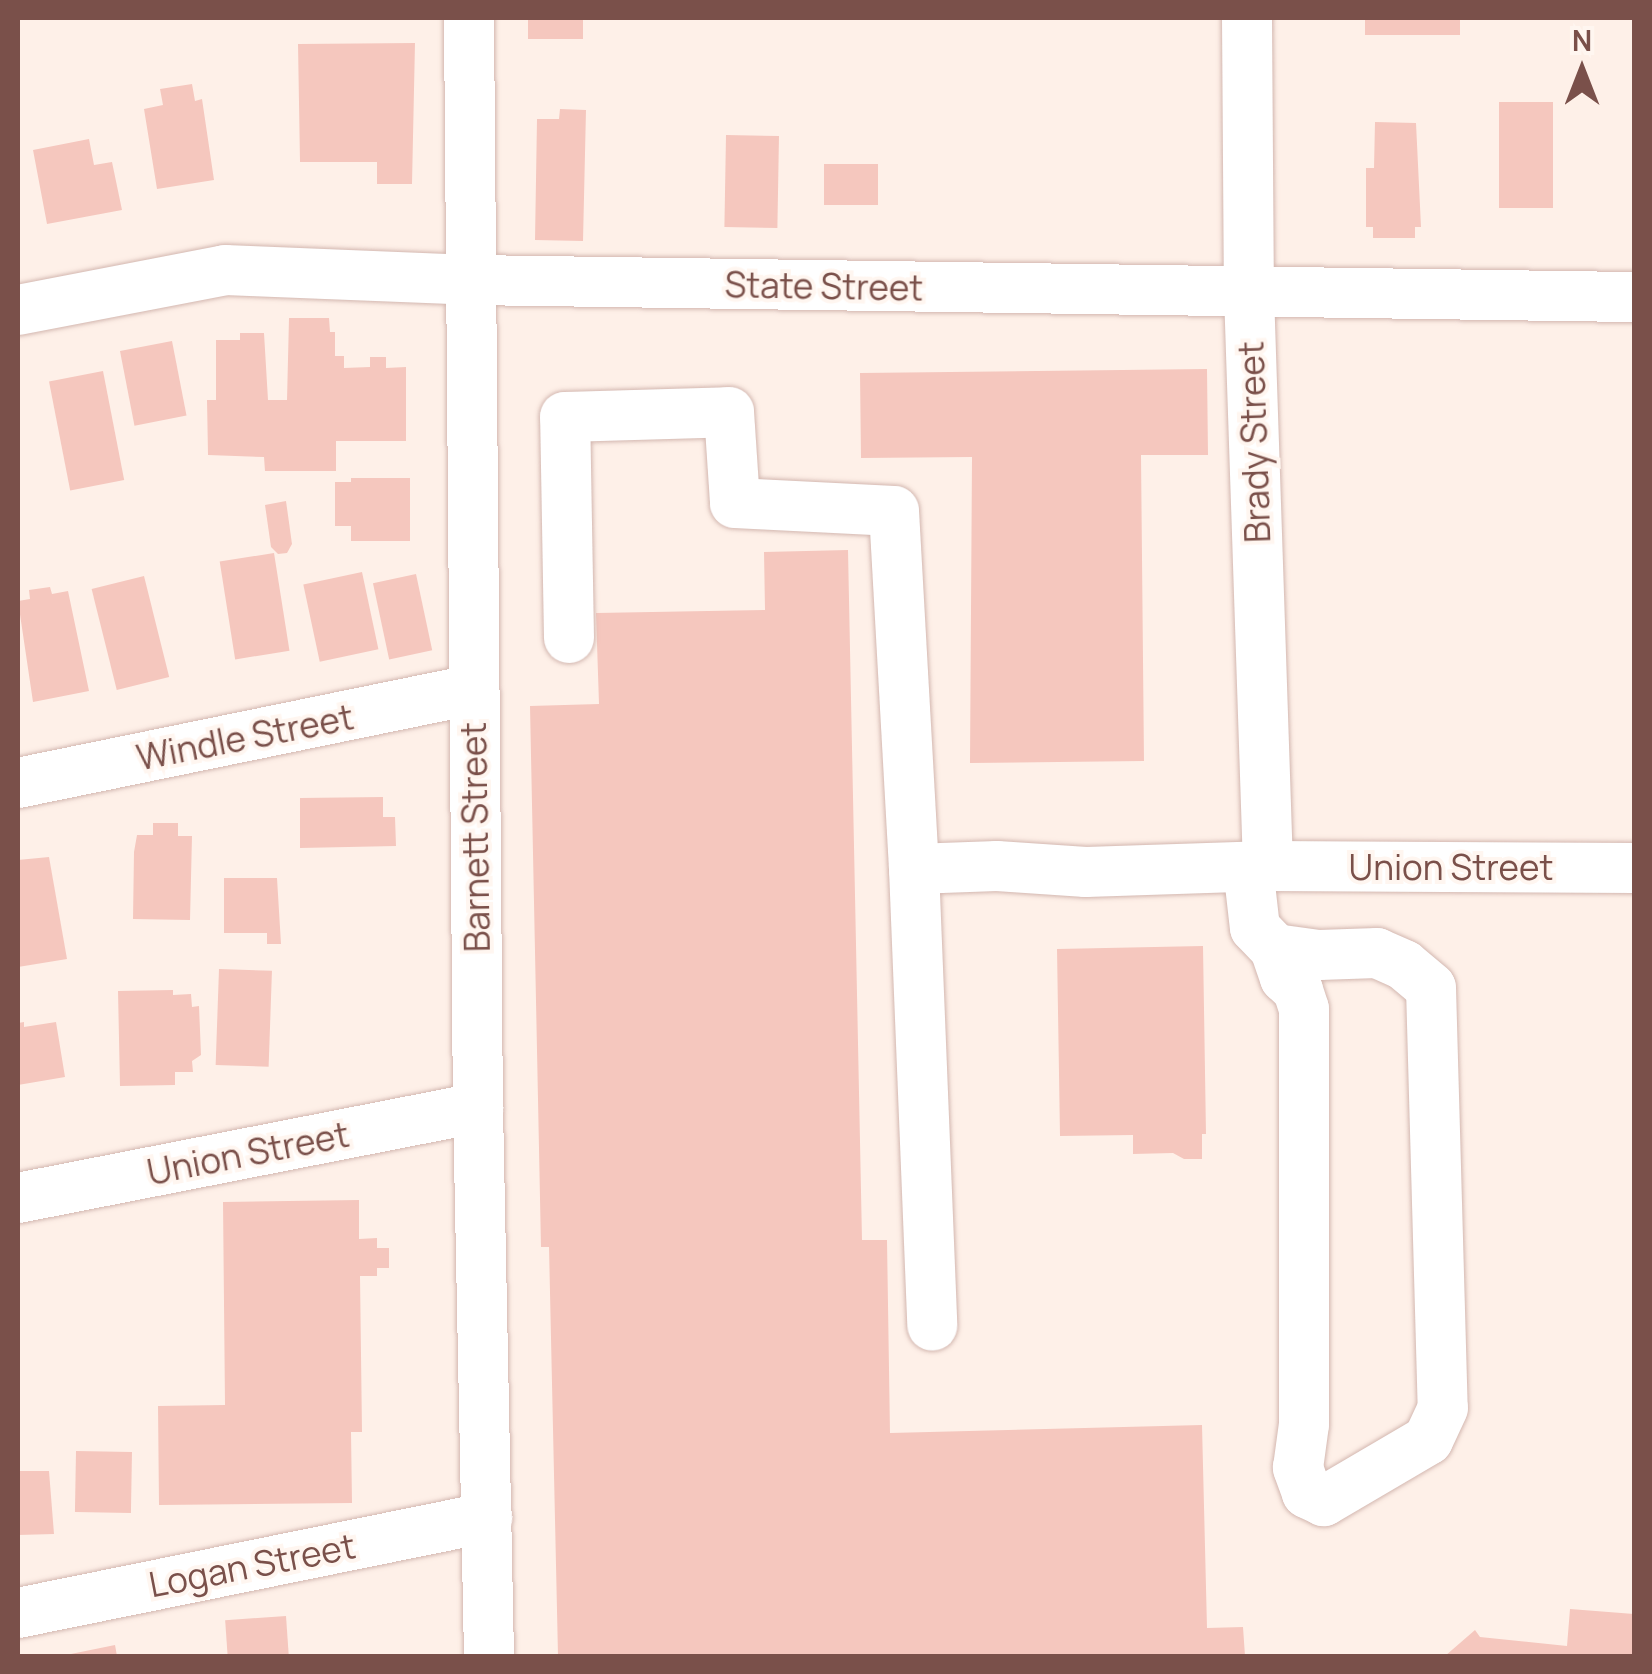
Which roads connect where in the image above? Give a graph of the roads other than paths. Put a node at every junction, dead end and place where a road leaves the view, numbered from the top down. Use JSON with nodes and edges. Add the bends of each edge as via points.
{"nodes":[{"id":1,"x":468,"y":18,"type":"edge"},
{"id":2,"x":1247,"y":18,"type":"edge"},
{"id":3,"x":471,"y":280,"type":"junction"},
{"id":4,"x":1249,"y":293,"type":"junction"},
{"id":5,"x":1634,"y":296,"type":"edge"},
{"id":6,"x":18,"y":310,"type":"edge"},
{"id":7,"x":569,"y":638,"type":"dead end"},
{"id":8,"x":473,"y":690,"type":"junction"},
{"id":9,"x":18,"y":782,"type":"edge"},
{"id":10,"x":1258,"y":867,"type":"junction"},
{"id":11,"x":914,"y":868,"type":"junction"},
{"id":12,"x":1634,"y":868,"type":"edge"},
{"id":13,"x":1274,"y":949,"type":"junction"},
{"id":14,"x":478,"y":1108,"type":"junction"},
{"id":15,"x":18,"y":1198,"type":"edge"},
{"id":16,"x":932,"y":1326,"type":"dead end"},
{"id":17,"x":486,"y":1518,"type":"junction"},
{"id":18,"x":18,"y":1613,"type":"edge"},
{"id":19,"x":488,"y":1656,"type":"edge"}],
"edges":[{"from":1,"to":3,"type":"street","name":"Barnett Street"},
{"from":2,"to":4,"type":"street","name":"Brady Street"},
{"from":3,"to":4,"type":"street","name":"State Street"},
{"from":3,"to":6,"type":"street","name":"State Street","via":[[225,270]]},
{"from":3,"to":8,"type":"street","name":"Barnett Street"},
{"from":4,"to":5,"type":"street","name":"State Street"},
{"from":4,"to":10,"type":"street","name":"Brady Street"},
{"from":7,"to":11,"type":"street","via":[[565,417],[729,412],[735,503],[894,511]]},
{"from":8,"to":9,"type":"street","name":"Windle Street"},
{"from":8,"to":14,"type":"street","name":"Barnett Street"},
{"from":10,"to":11,"type":"street","name":"Union Street"},
{"from":10,"to":12,"type":"street","name":"Union Street"},
{"from":10,"to":13,"type":"street","name":"Brady Street","via":[[1255,928]]},
{"from":11,"to":16,"type":"street"},
{"from":13,"to":13,"type":"street","name":"Brady Street","via":[[1377,954],[1404,965],[1431,988],[1443,1408],[1428,1440],[1324,1501],[1306,1492],[1298,1468],[1304,1424],[1304,1009]]},
{"from":14,"to":15,"type":"street","name":"Union Street"},
{"from":14,"to":17,"type":"street","name":"Barnett Street"},
{"from":17,"to":18,"type":"street","name":"Logan Street"},
{"from":17,"to":19,"type":"street","name":"Barnett Street"}]}
